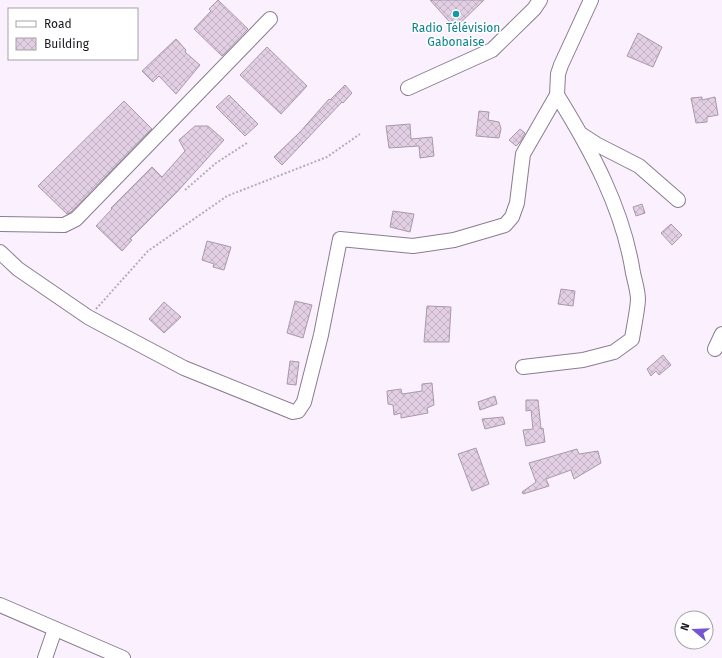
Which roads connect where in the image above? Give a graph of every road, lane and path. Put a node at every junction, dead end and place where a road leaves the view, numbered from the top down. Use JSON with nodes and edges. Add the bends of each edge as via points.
{"nodes":[{"id":1,"x":540,"y":0,"type":"edge"},
{"id":2,"x":591,"y":0,"type":"edge"},
{"id":3,"x":270,"y":19,"type":"dead end"},
{"id":4,"x":408,"y":88,"type":"dead end"},
{"id":5,"x":557,"y":95,"type":"junction"},
{"id":6,"x":360,"y":134,"type":"dead end"},
{"id":7,"x":582,"y":135,"type":"junction"},
{"id":8,"x":247,"y":143,"type":"dead end"},
{"id":9,"x":186,"y":190,"type":"dead end"},
{"id":10,"x":678,"y":200,"type":"dead end"},
{"id":11,"x":0,"y":224,"type":"edge"},
{"id":12,"x":0,"y":252,"type":"edge"},
{"id":13,"x":88,"y":317,"type":"junction"},
{"id":14,"x":722,"y":334,"type":"edge"},
{"id":15,"x":715,"y":349,"type":"dead end"},
{"id":16,"x":523,"y":367,"type":"dead end"},
{"id":17,"x":0,"y":605,"type":"edge"},
{"id":18,"x":55,"y":629,"type":"junction"},
{"id":19,"x":45,"y":658,"type":"edge"},
{"id":20,"x":124,"y":658,"type":"edge"}],
"edges":[{"from":1,"to":4,"type":"street","via":[[492,50]]},
{"from":2,"to":5,"type":"street","via":[[561,65]]},
{"from":3,"to":11,"type":"street","via":[[76,219],[64,225]]},
{"from":5,"to":7,"type":"street"},
{"from":5,"to":13,"type":"street","via":[[523,154],[517,203],[512,217],[505,225],[454,240],[413,246],[340,239],[321,335],[304,402],[298,411],[293,412],[184,368]]},
{"from":6,"to":13,"type":"path","via":[[327,157],[227,196],[148,251]]},
{"from":7,"to":10,"type":"street","via":[[639,166]]},
{"from":7,"to":16,"type":"street","via":[[620,218],[631,259],[638,299],[632,339],[614,352],[583,360]]},
{"from":8,"to":9,"type":"path","via":[[216,163]]},
{"from":12,"to":13,"type":"street","via":[[18,269]]},
{"from":14,"to":15,"type":"street"},
{"from":17,"to":18,"type":"street"},
{"from":18,"to":19,"type":"street"},
{"from":18,"to":20,"type":"street"}]}
